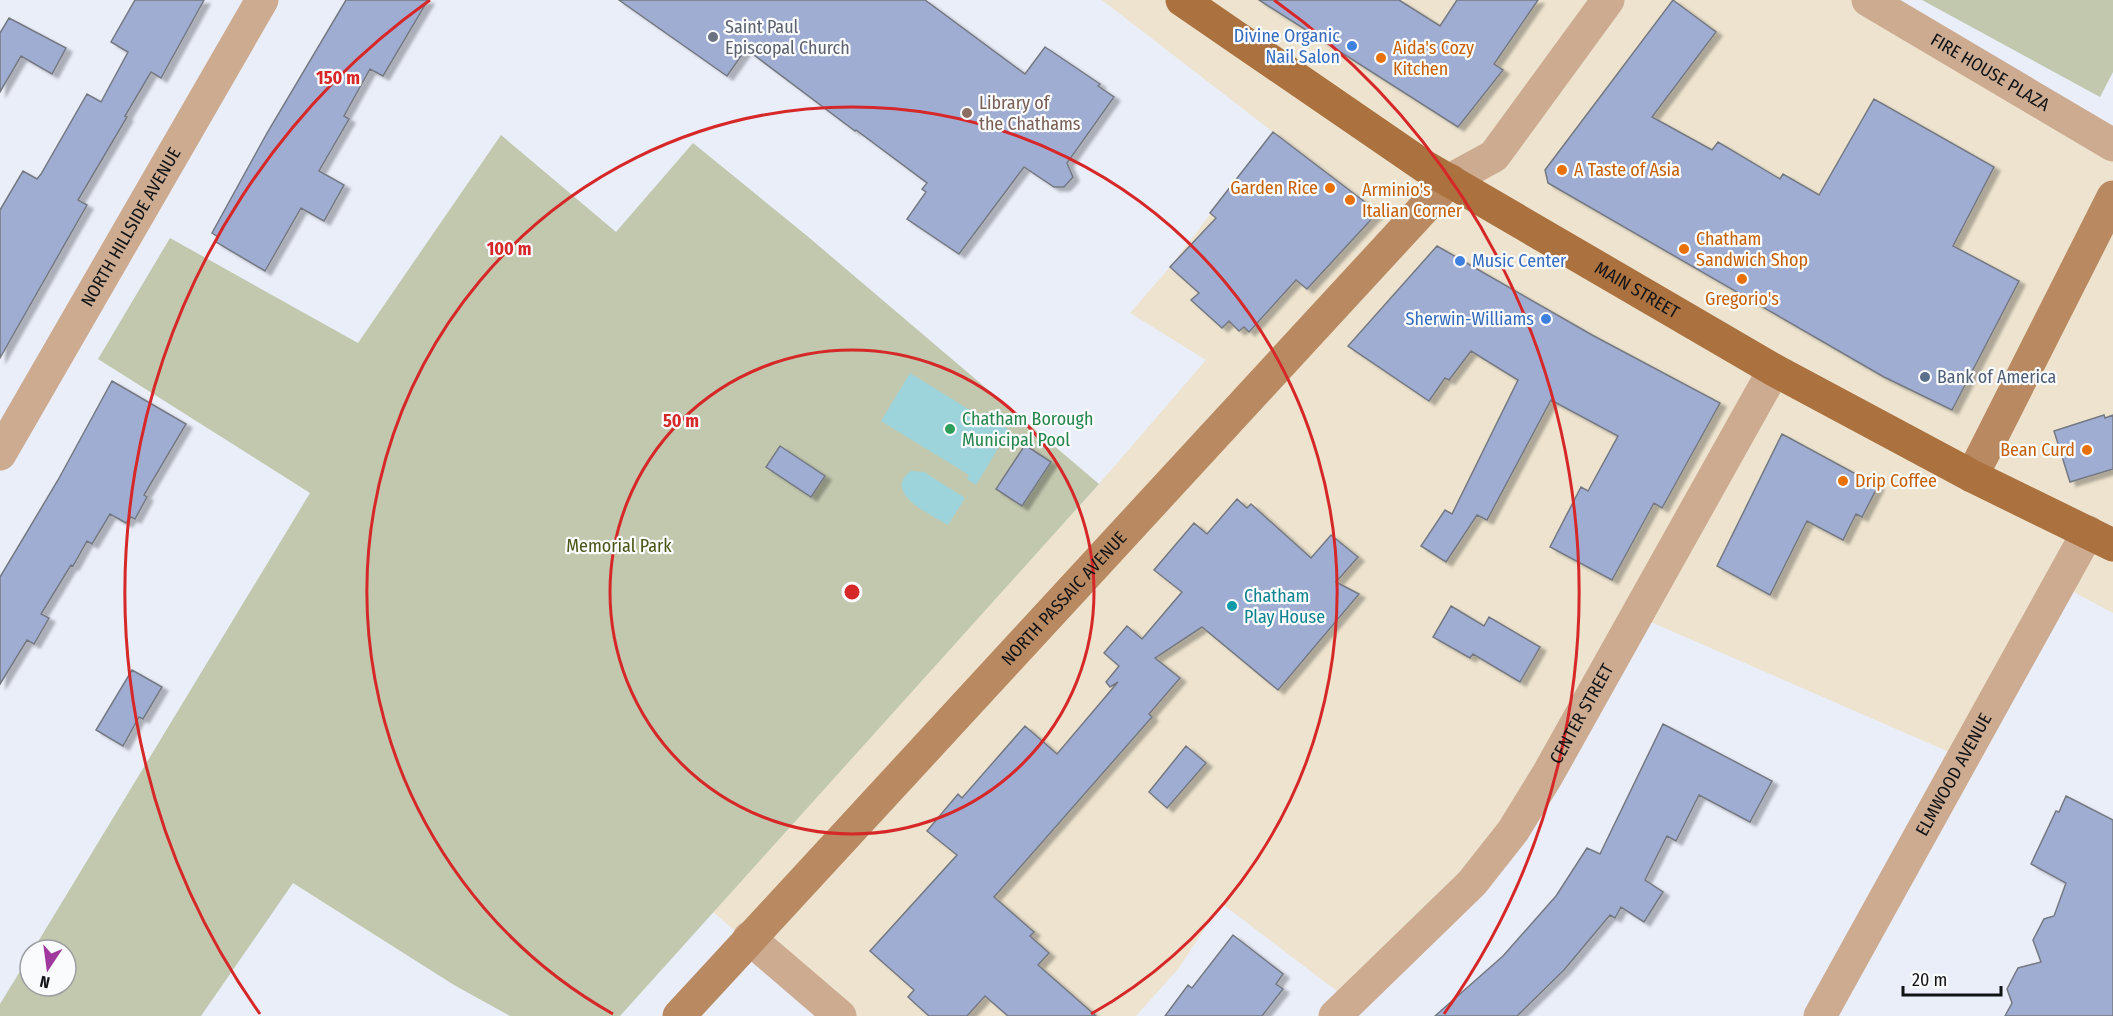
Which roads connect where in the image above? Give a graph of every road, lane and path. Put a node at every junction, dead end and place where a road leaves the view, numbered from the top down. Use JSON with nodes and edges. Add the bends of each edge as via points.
{"nodes":[{"id":1,"x":262,"y":0,"type":"edge"},
{"id":2,"x":1182,"y":0,"type":"edge"},
{"id":3,"x":1608,"y":0,"type":"edge"},
{"id":4,"x":1868,"y":0,"type":"edge"},
{"id":5,"x":2113,"y":145,"type":"edge"},
{"id":6,"x":1450,"y":180,"type":"junction"},
{"id":7,"x":2113,"y":197,"type":"edge"},
{"id":8,"x":1774,"y":370,"type":"junction"},
{"id":9,"x":0,"y":454,"type":"edge"},
{"id":10,"x":1972,"y":476,"type":"junction"},
{"id":11,"x":2101,"y":539,"type":"edge"},
{"id":12,"x":749,"y":938,"type":"junction"},
{"id":13,"x":679,"y":1016,"type":"edge"},
{"id":14,"x":840,"y":1016,"type":"edge"},
{"id":15,"x":1335,"y":1016,"type":"edge"},
{"id":16,"x":1820,"y":1016,"type":"edge"}],
"edges":[{"from":1,"to":9,"type":"street","name":"NORTH HILLSIDE AVENUE"},
{"from":2,"to":6,"type":"main road","name":"MAIN STREET"},
{"from":3,"to":6,"type":"street","via":[[1494,156]]},
{"from":4,"to":5,"type":"street","name":"FIRE HOUSE PLAZA"},
{"from":6,"to":8,"type":"main road","name":"MAIN STREET"},
{"from":6,"to":12,"type":"main road","name":"NORTH PASSAIC AVENUE"},
{"from":7,"to":10,"type":"main road"},
{"from":8,"to":10,"type":"main road","name":"MAIN STREET"},
{"from":8,"to":15,"type":"street","name":"CENTER STREET","via":[[1513,831],[1472,883]]},
{"from":10,"to":11,"type":"main road","name":"MAIN STREET"},
{"from":11,"to":16,"type":"street","name":"ELMWOOD AVENUE"},
{"from":12,"to":13,"type":"main road","name":"NORTH PASSAIC AVENUE"},
{"from":12,"to":14,"type":"street"}]}
